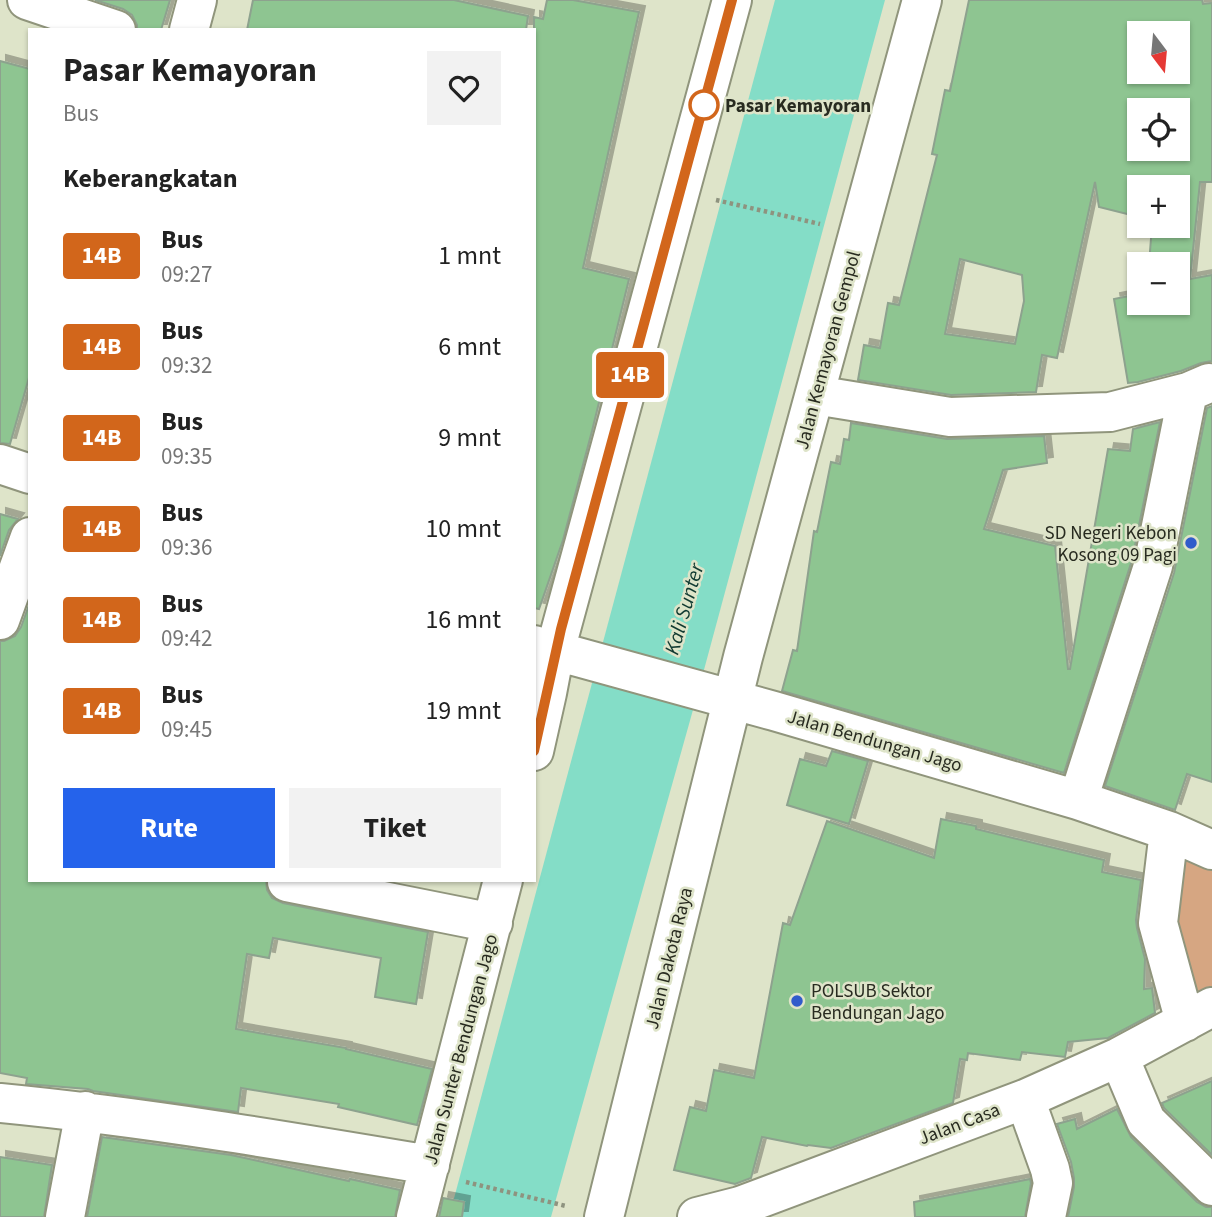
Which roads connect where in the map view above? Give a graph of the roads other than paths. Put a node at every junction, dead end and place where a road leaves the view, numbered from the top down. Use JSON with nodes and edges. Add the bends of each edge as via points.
{"nodes":[{"id":1,"x":27,"y":0,"type":"edge"},
{"id":2,"x":197,"y":0,"type":"edge"},
{"id":3,"x":732,"y":0,"type":"edge"},
{"id":4,"x":922,"y":0,"type":"edge"},
{"id":5,"x":110,"y":28,"type":"edge"},
{"id":6,"x":190,"y":28,"type":"edge"},
{"id":7,"x":1200,"y":387,"type":"edge"},
{"id":8,"x":815,"y":395,"type":"junction"},
{"id":9,"x":0,"y":464,"type":"edge"},
{"id":10,"x":28,"y":473,"type":"edge"},
{"id":11,"x":28,"y":543,"type":"edge"},
{"id":12,"x":0,"y":620,"type":"edge"},
{"id":13,"x":544,"y":648,"type":"edge"},
{"id":14,"x":726,"y":698,"type":"junction"},
{"id":15,"x":536,"y":742,"type":"edge"},
{"id":16,"x":1078,"y":800,"type":"junction"},
{"id":17,"x":1169,"y":831,"type":"junction"},
{"id":18,"x":1212,"y":850,"type":"edge"},
{"id":19,"x":287,"y":882,"type":"dead end"},
{"id":20,"x":503,"y":882,"type":"edge"},
{"id":21,"x":493,"y":923,"type":"junction"},
{"id":22,"x":1198,"y":1015,"type":"edge"},
{"id":23,"x":1119,"y":1058,"type":"junction"},
{"id":24,"x":1025,"y":1099,"type":"junction"},
{"id":25,"x":0,"y":1103,"type":"edge"},
{"id":26,"x":85,"y":1111,"type":"junction"},
{"id":27,"x":430,"y":1164,"type":"junction"},
{"id":28,"x":1212,"y":1186,"type":"edge"},
{"id":29,"x":65,"y":1217,"type":"edge"},
{"id":30,"x":416,"y":1217,"type":"edge"},
{"id":31,"x":605,"y":1217,"type":"edge"},
{"id":32,"x":697,"y":1217,"type":"edge"},
{"id":33,"x":1046,"y":1217,"type":"edge"}],
"edges":[{"from":1,"to":5,"type":"street"},
{"from":2,"to":6,"type":"street"},
{"from":3,"to":13,"type":"street"},
{"from":4,"to":8,"type":"street","name":"Jalan Kemayoran Gempol"},
{"from":7,"to":8,"type":"street","via":[[1110,412],[950,417]]},
{"from":7,"to":16,"type":"street","via":[[1153,566]]},
{"from":8,"to":14,"type":"street","name":"Jalan Kemayoran Gempol","via":[[743,656]]},
{"from":9,"to":10,"type":"street"},
{"from":11,"to":12,"type":"street"},
{"from":13,"to":14,"type":"street","name":"Jalan Bendungan Jago"},
{"from":13,"to":15,"type":"street","via":[[547,693]]},
{"from":14,"to":16,"type":"street","name":"Jalan Bendungan Jago"},
{"from":14,"to":31,"type":"street","name":"Jalan Dakota Raya","via":[[718,759]]},
{"from":16,"to":17,"type":"street","name":"Jalan Bendungan Jago"},
{"from":17,"to":18,"type":"street","name":"Jalan Bendungan Jago"},
{"from":17,"to":22,"type":"street","via":[[1158,923]]},
{"from":19,"to":21,"type":"street"},
{"from":20,"to":21,"type":"street","name":"Jalan Sunter Bendungan Jago"},
{"from":21,"to":27,"type":"street","name":"Jalan Sunter Bendungan Jago"},
{"from":22,"to":23,"type":"street","name":"Jalan Casa"},
{"from":23,"to":24,"type":"street","name":"Jalan Casa"},
{"from":23,"to":28,"type":"street","via":[[1146,1121]]},
{"from":24,"to":32,"type":"street","name":"Jalan Casa","via":[[740,1206]]},
{"from":24,"to":33,"type":"street","via":[[1053,1184]]},
{"from":25,"to":26,"type":"street"},
{"from":26,"to":27,"type":"street"},
{"from":26,"to":29,"type":"street"},
{"from":27,"to":30,"type":"street","name":"Jalan Sunter Bendungan Jago"}]}
